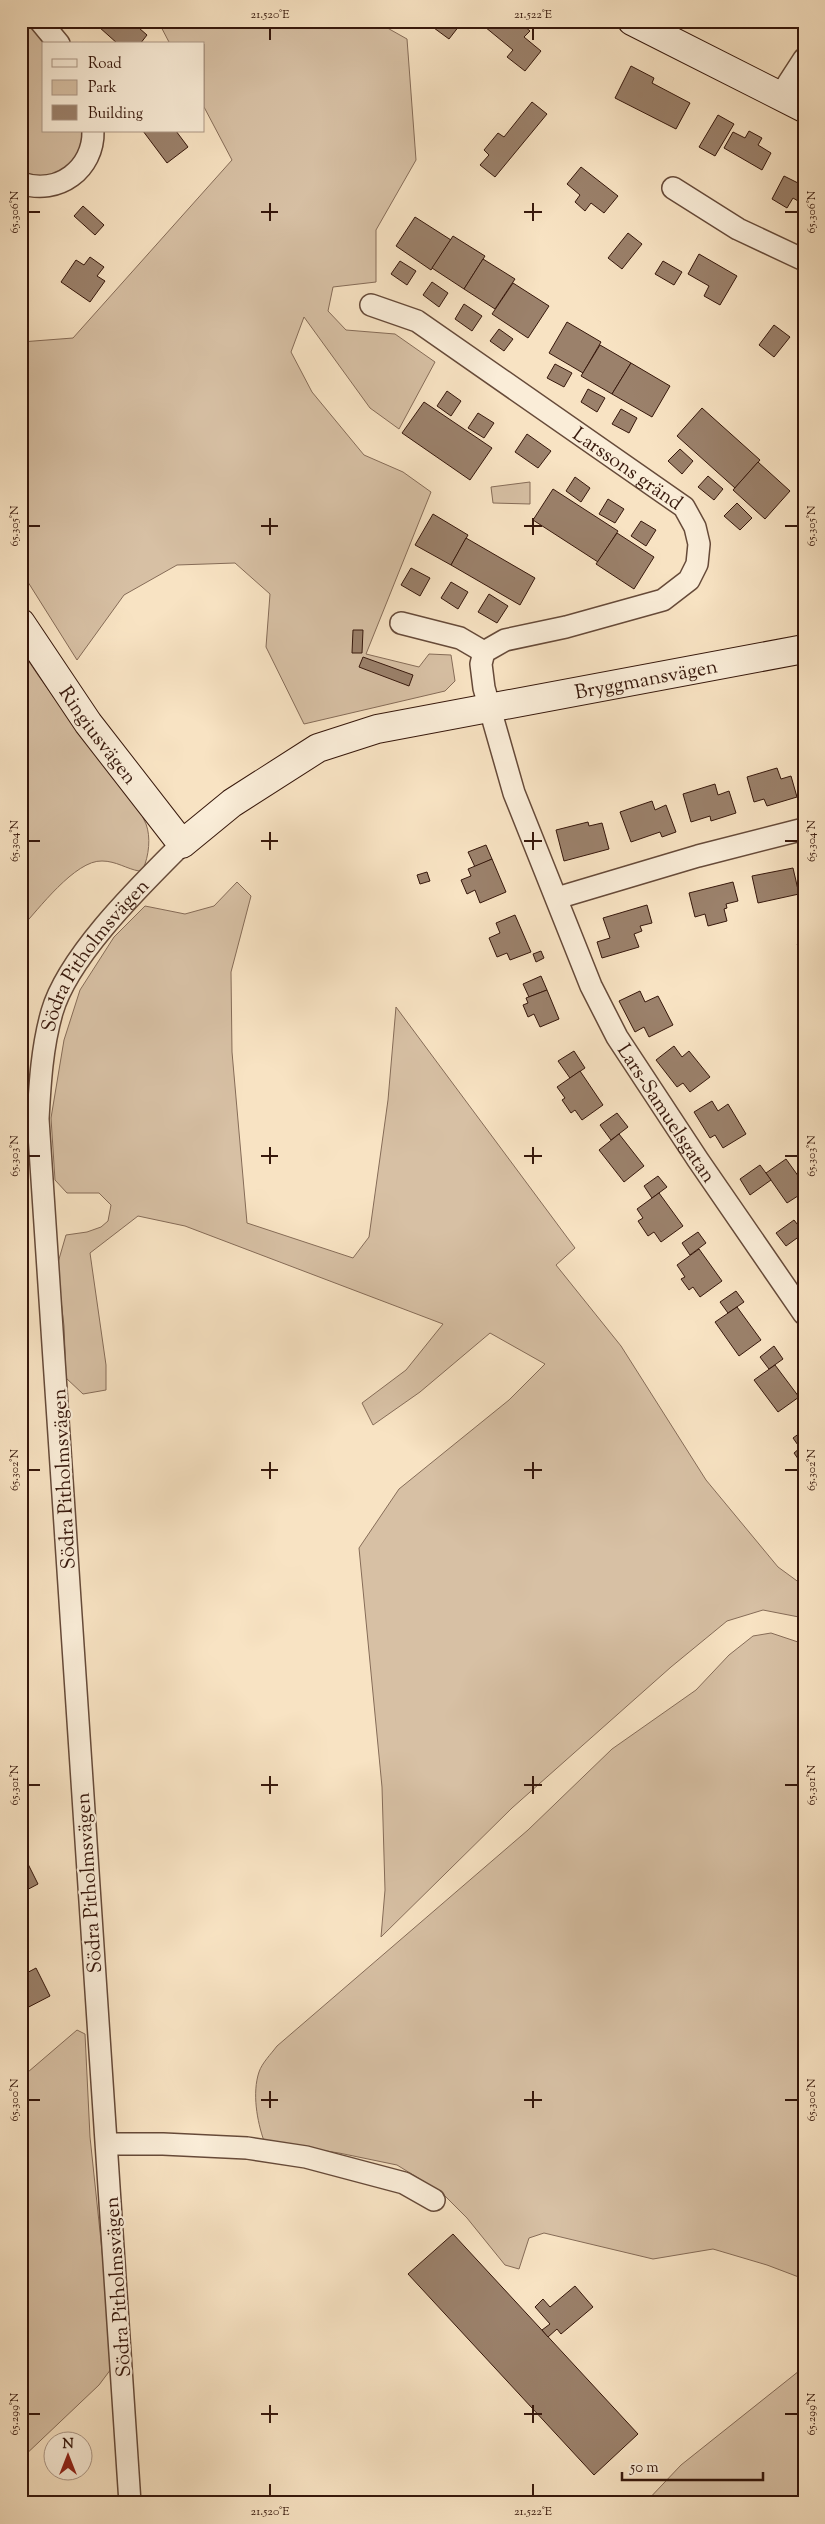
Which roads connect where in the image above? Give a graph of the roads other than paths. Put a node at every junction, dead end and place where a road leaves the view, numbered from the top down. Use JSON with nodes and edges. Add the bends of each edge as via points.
{"nodes":[{"id":1,"x":40,"y":21,"type":"edge"},
{"id":2,"x":632,"y":21,"type":"edge"},
{"id":3,"x":57,"y":42,"type":"edge"},
{"id":4,"x":804,"y":59,"type":"edge"},
{"id":5,"x":780,"y":96,"type":"junction"},
{"id":6,"x":804,"y":108,"type":"edge"},
{"id":7,"x":93,"y":132,"type":"edge"},
{"id":8,"x":21,"y":183,"type":"edge"},
{"id":9,"x":673,"y":188,"type":"dead end"},
{"id":10,"x":804,"y":260,"type":"edge"},
{"id":11,"x":371,"y":305,"type":"dead end"},
{"id":12,"x":21,"y":623,"type":"edge"},
{"id":13,"x":401,"y":623,"type":"dead end"},
{"id":14,"x":804,"y":649,"type":"edge"},
{"id":15,"x":484,"y":652,"type":"junction"},
{"id":16,"x":490,"y":708,"type":"junction"},
{"id":17,"x":804,"y":829,"type":"edge"},
{"id":18,"x":182,"y":844,"type":"junction"},
{"id":19,"x":557,"y":898,"type":"junction"},
{"id":20,"x":804,"y":1314,"type":"edge"},
{"id":21,"x":107,"y":2144,"type":"junction"},
{"id":22,"x":434,"y":2200,"type":"dead end"},
{"id":23,"x":130,"y":2503,"type":"edge"}],
"edges":[{"from":1,"to":3,"type":"street"},
{"from":2,"to":5,"type":"street"},
{"from":4,"to":5,"type":"street"},
{"from":5,"to":6,"type":"street"},
{"from":7,"to":8,"type":"street","via":[[93,142],[83,166],[69,179],[51,187]]},
{"from":9,"to":10,"type":"street","via":[[738,229]]},
{"from":11,"to":15,"type":"street","name":"Larssons gränd","via":[[417,321],[684,507],[695,527],[697,564],[689,580],[663,600],[505,640]]},
{"from":12,"to":18,"type":"street","name":"Ringiusvägen","via":[[88,723]]},
{"from":13,"to":15,"type":"street","via":[[460,638]]},
{"from":14,"to":16,"type":"street","name":"Bryggmansvägen"},
{"from":15,"to":16,"type":"street","via":[[481,664]]},
{"from":16,"to":18,"type":"street","name":"Södra Pitholmsvägen","via":[[377,729],[318,748],[232,803]]},
{"from":16,"to":19,"type":"street","name":"Lars-Samuelsgatan","via":[[514,793]]},
{"from":17,"to":19,"type":"street","via":[[698,856]]},
{"from":18,"to":21,"type":"street","name":"Södra Pitholmsvägen","via":[[103,928],[72,971],[52,1010],[42,1054],[38,1109]]},
{"from":19,"to":20,"type":"street","name":"Lars-Samuelsgatan","via":[[591,986],[617,1037]]},
{"from":21,"to":22,"type":"street","via":[[247,2148],[306,2157],[404,2183]]},
{"from":21,"to":23,"type":"street","name":"Södra Pitholmsvägen"}]}
